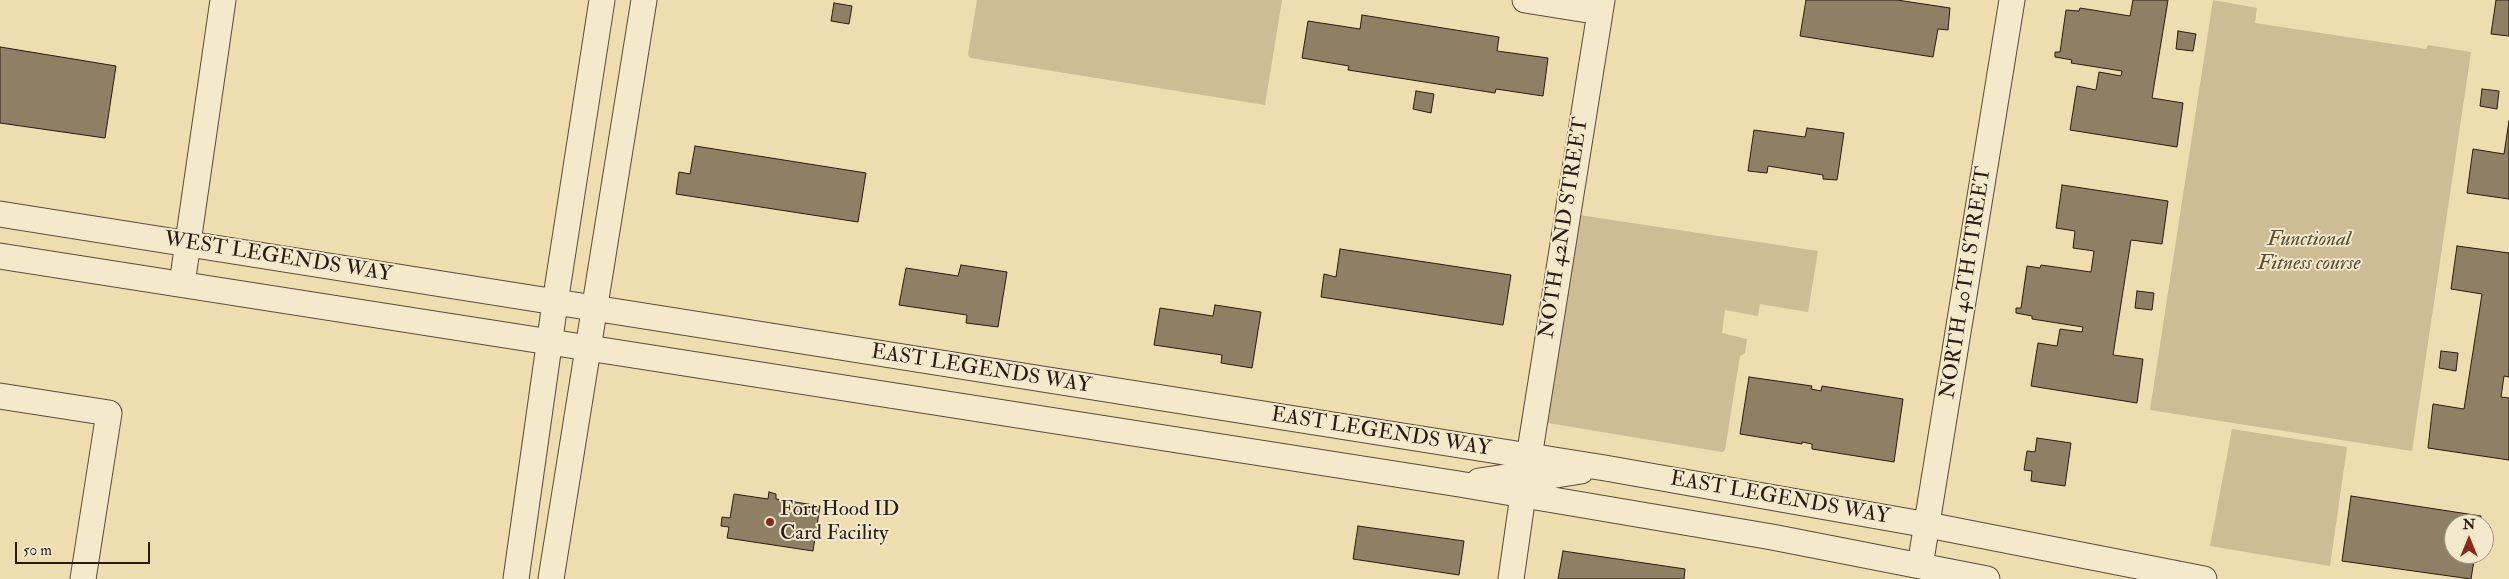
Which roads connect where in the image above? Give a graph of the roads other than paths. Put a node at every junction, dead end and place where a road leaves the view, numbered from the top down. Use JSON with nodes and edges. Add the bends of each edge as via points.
{"nodes":[{"id":1,"x":223,"y":0,"type":"edge"},
{"id":2,"x":602,"y":0,"type":"edge"},
{"id":3,"x":644,"y":0,"type":"edge"},
{"id":4,"x":1525,"y":0,"type":"edge"},
{"id":5,"x":2012,"y":0,"type":"edge"},
{"id":6,"x":1601,"y":6,"type":"edge"},
{"id":7,"x":0,"y":214,"type":"edge"},
{"id":8,"x":188,"y":244,"type":"junction"},
{"id":9,"x":0,"y":256,"type":"edge"},
{"id":10,"x":182,"y":284,"type":"junction"},
{"id":11,"x":555,"y":302,"type":"junction"},
{"id":12,"x":593,"y":309,"type":"junction"},
{"id":13,"x":549,"y":342,"type":"junction"},
{"id":14,"x":587,"y":348,"type":"junction"},
{"id":15,"x":0,"y":396,"type":"edge"},
{"id":16,"x":1529,"y":457,"type":"junction"},
{"id":17,"x":1605,"y":468,"type":"junction"},
{"id":18,"x":1459,"y":484,"type":"junction"},
{"id":19,"x":1523,"y":495,"type":"junction"},
{"id":20,"x":1928,"y":525,"type":"junction"},
{"id":21,"x":1920,"y":566,"type":"junction"},
{"id":22,"x":83,"y":579,"type":"edge"},
{"id":23,"x":516,"y":579,"type":"edge"},
{"id":24,"x":551,"y":579,"type":"edge"},
{"id":25,"x":1511,"y":579,"type":"edge"},
{"id":26,"x":1987,"y":579,"type":"edge"},
{"id":27,"x":2204,"y":579,"type":"edge"}],
"edges":[{"from":1,"to":8,"type":"street"},
{"from":2,"to":11,"type":"street"},
{"from":3,"to":12,"type":"street"},
{"from":4,"to":6,"type":"street"},
{"from":5,"to":20,"type":"street","name":"NORTH 40TH STREET"},
{"from":6,"to":16,"type":"street","name":"NOTH 42ND STREET"},
{"from":7,"to":8,"type":"street","name":"WEST LEGENDS WAY"},
{"from":8,"to":10,"type":"street"},
{"from":8,"to":11,"type":"street","name":"WEST LEGENDS WAY"},
{"from":9,"to":10,"type":"street","name":"WEST LEGENDS WAY"},
{"from":10,"to":13,"type":"street","name":"WEST LEGENDS WAY"},
{"from":11,"to":12,"type":"street","name":"EAST LEGENDS WAY"},
{"from":11,"to":13,"type":"street"},
{"from":12,"to":14,"type":"street"},
{"from":12,"to":16,"type":"street","name":"EAST LEGENDS WAY"},
{"from":13,"to":14,"type":"street","name":"EAST LEGENDS WAY"},
{"from":13,"to":23,"type":"street"},
{"from":14,"to":18,"type":"street","name":"EAST LEGENDS WAY"},
{"from":14,"to":24,"type":"street"},
{"from":15,"to":22,"type":"street","via":[[109,413]]},
{"from":16,"to":17,"type":"street","name":"EAST LEGENDS WAY"},
{"from":16,"to":18,"type":"street","via":[[1522,470],[1512,476]]},
{"from":17,"to":19,"type":"street","via":[[1550,476],[1535,483]]},
{"from":17,"to":20,"type":"street","name":"EAST LEGENDS WAY"},
{"from":18,"to":19,"type":"street","name":"EAST LEGENDS WAY"},
{"from":19,"to":21,"type":"street","name":"EAST LEGENDS WAY"},
{"from":19,"to":25,"type":"street"},
{"from":20,"to":21,"type":"street","name":"NORTH 40TH STREET"},
{"from":20,"to":27,"type":"street","name":"EAST LEGENDS WAY"},
{"from":21,"to":26,"type":"street","name":"EAST LEGENDS WAY"}]}
